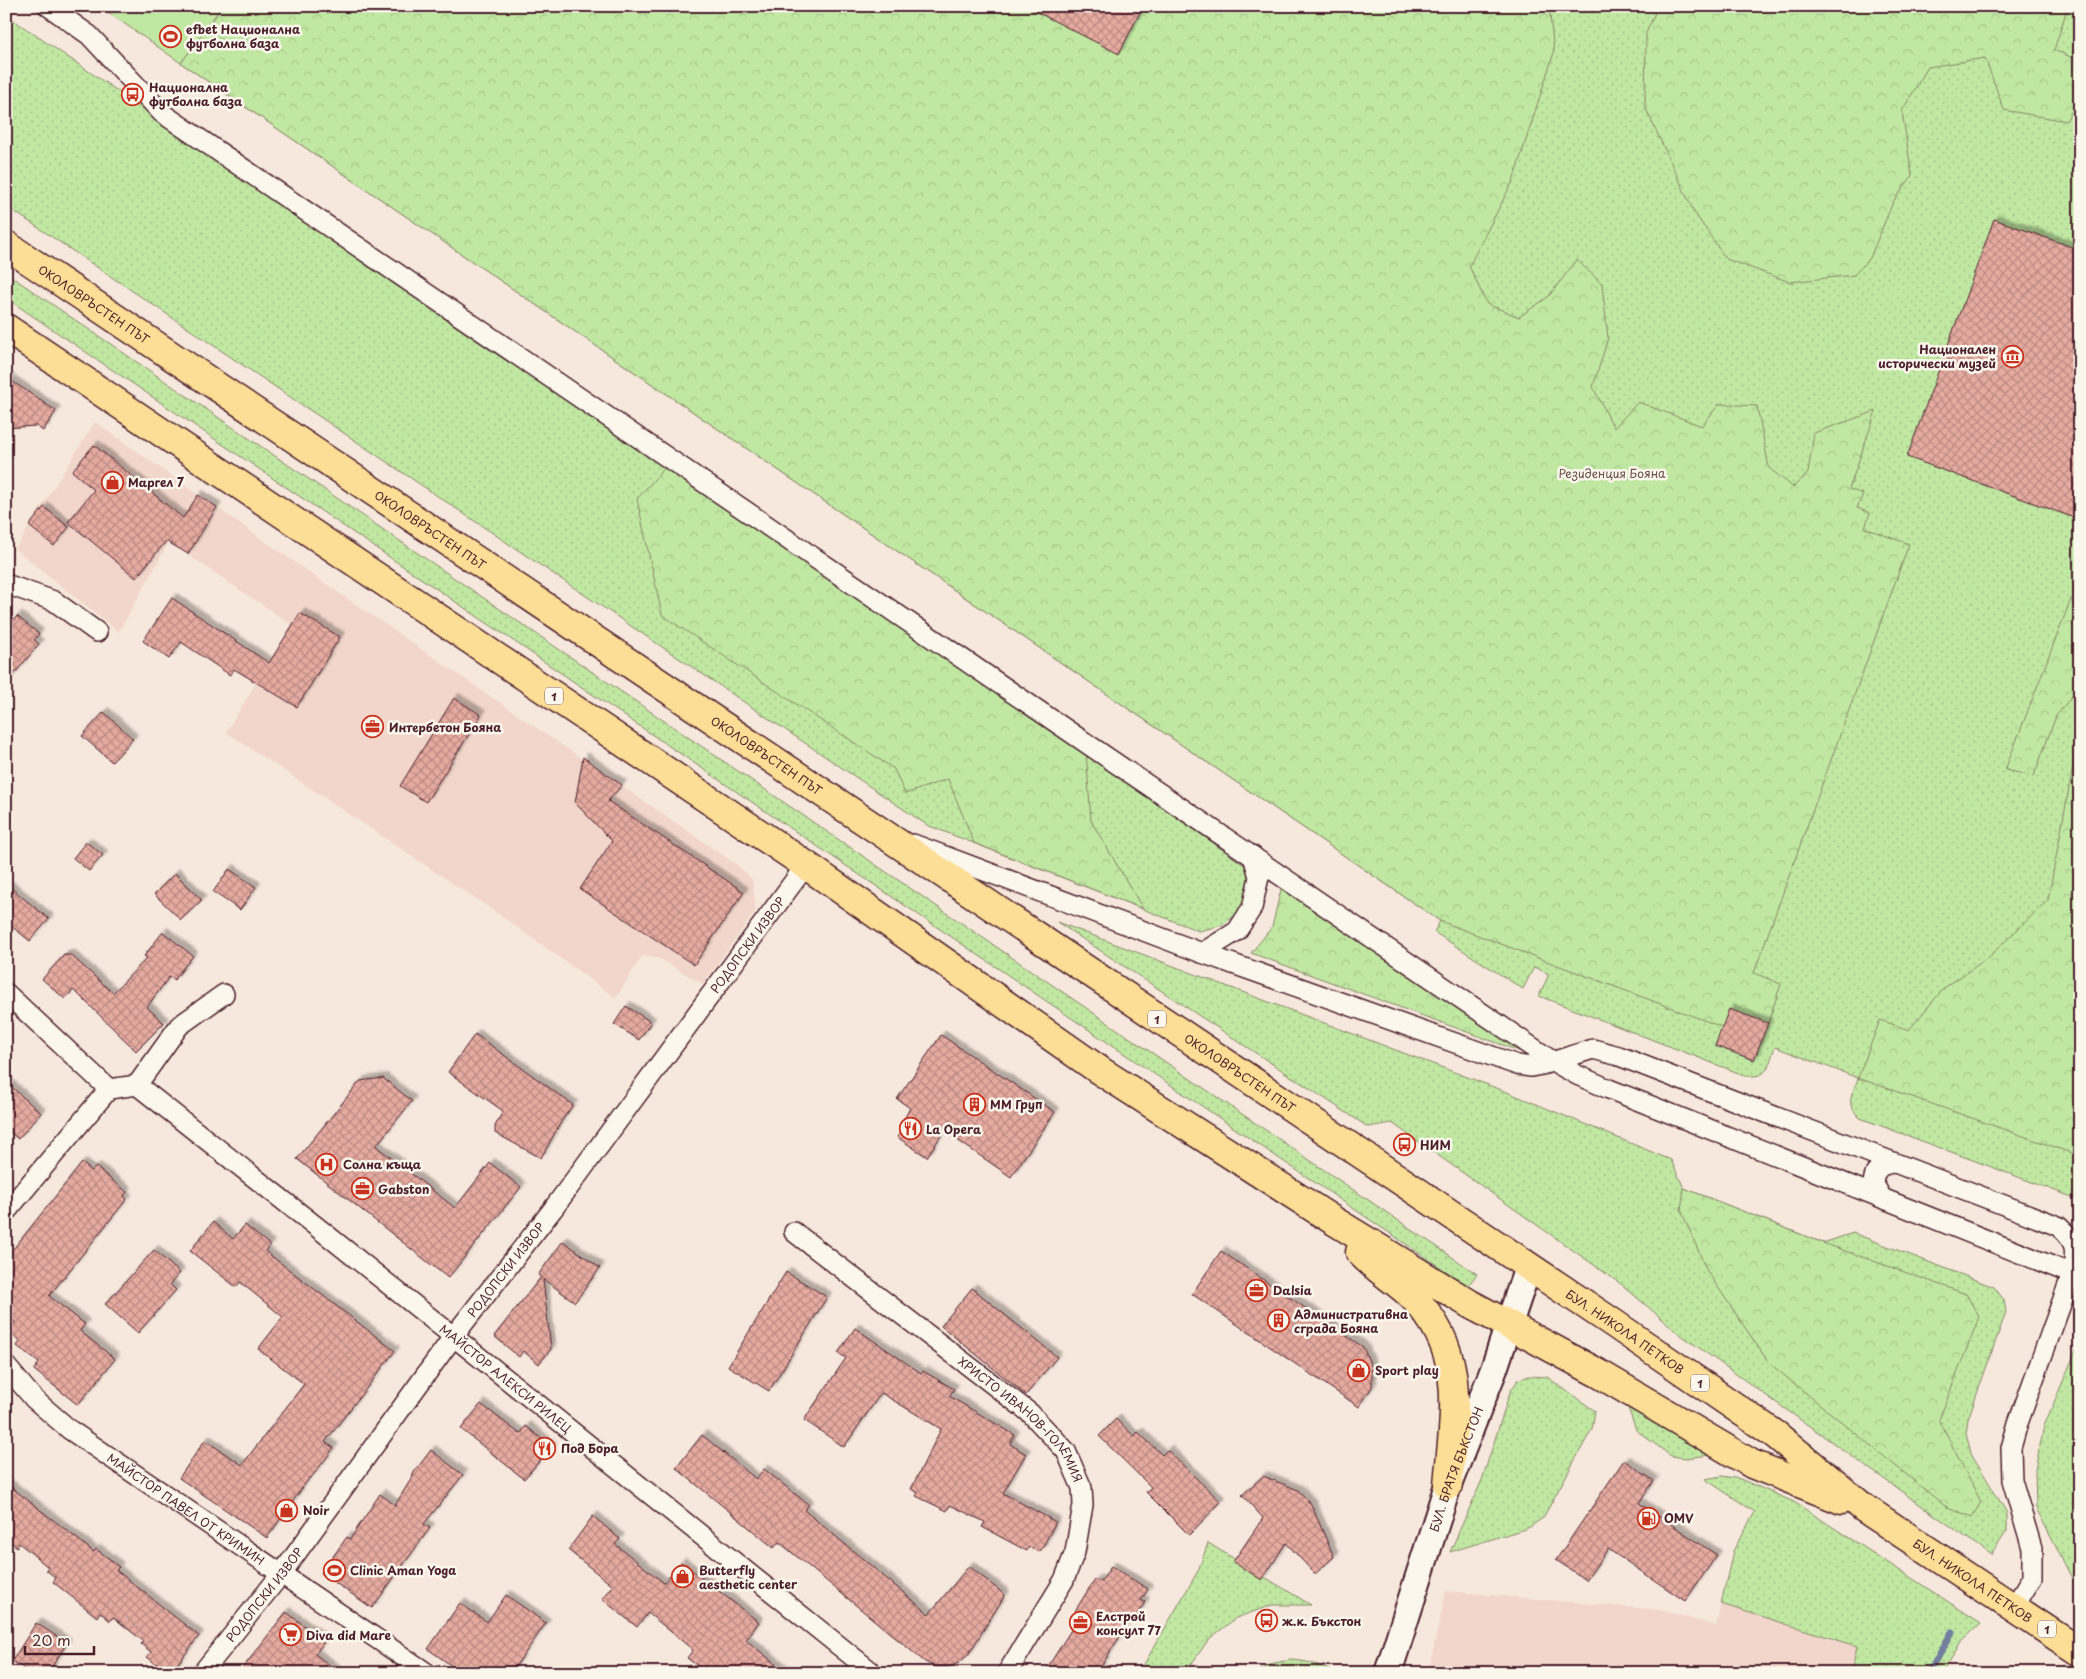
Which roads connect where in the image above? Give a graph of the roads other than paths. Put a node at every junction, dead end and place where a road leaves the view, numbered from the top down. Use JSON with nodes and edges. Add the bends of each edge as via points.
{"nodes":[{"id":1,"x":48,"y":6,"type":"edge"},
{"id":2,"x":6,"y":245,"type":"edge"},
{"id":3,"x":6,"y":328,"type":"edge"},
{"id":4,"x":6,"y":584,"type":"edge"},
{"id":5,"x":97,"y":632,"type":"dead end"},
{"id":6,"x":877,"y":830,"type":"junction"},
{"id":7,"x":1253,"y":856,"type":"junction"},
{"id":8,"x":806,"y":866,"type":"junction"},
{"id":9,"x":1202,"y":952,"type":"junction"},
{"id":10,"x":6,"y":993,"type":"edge"},
{"id":11,"x":224,"y":994,"type":"dead end"},
{"id":12,"x":1554,"y":1062,"type":"junction"},
{"id":13,"x":137,"y":1085,"type":"junction"},
{"id":14,"x":109,"y":1089,"type":"junction"},
{"id":15,"x":1895,"y":1163,"type":"junction"},
{"id":16,"x":1882,"y":1198,"type":"junction"},
{"id":17,"x":6,"y":1212,"type":"edge"},
{"id":18,"x":1331,"y":1219,"type":"junction"},
{"id":19,"x":794,"y":1232,"type":"dead end"},
{"id":20,"x":1528,"y":1266,"type":"junction"},
{"id":21,"x":2072,"y":1274,"type":"junction"},
{"id":22,"x":1509,"y":1326,"type":"junction"},
{"id":23,"x":453,"y":1337,"type":"junction"},
{"id":24,"x":6,"y":1366,"type":"edge"},
{"id":25,"x":1448,"y":1485,"type":"junction"},
{"id":26,"x":1864,"y":1508,"type":"junction"},
{"id":27,"x":282,"y":1573,"type":"junction"},
{"id":28,"x":2014,"y":1607,"type":"junction"},
{"id":29,"x":2080,"y":1652,"type":"edge"},
{"id":30,"x":202,"y":1673,"type":"edge"},
{"id":31,"x":426,"y":1673,"type":"edge"},
{"id":32,"x":873,"y":1673,"type":"edge"},
{"id":33,"x":1007,"y":1673,"type":"edge"},
{"id":34,"x":1388,"y":1673,"type":"edge"}],
"edges":[{"from":1,"to":7,"type":"street","via":[[89,35],[162,113]]},
{"from":2,"to":6,"type":"highway","name":"ОКОЛОВРЪСТЕН ПЪТ","number":"1"},
{"from":3,"to":8,"type":"highway","number":"1"},
{"from":4,"to":5,"type":"street","via":[[54,601]]},
{"from":6,"to":9,"type":"street"},
{"from":6,"to":20,"type":"highway","name":"ОКОЛОВРЪСТЕН ПЪТ","number":"1"},
{"from":7,"to":9,"type":"street","via":[[1259,877],[1252,908],[1237,931]]},
{"from":7,"to":12,"type":"street"},
{"from":8,"to":18,"type":"highway","number":"1","via":[[1099,1070]]},
{"from":8,"to":23,"type":"street","name":"РОДОПСКИ ИЗВОР","via":[[553,1209]]},
{"from":9,"to":12,"type":"street","via":[[1517,1065],[1531,1067]]},
{"from":10,"to":14,"type":"street"},
{"from":11,"to":13,"type":"street","via":[[179,1026]]},
{"from":12,"to":15,"type":"street","via":[[1593,1049],[1619,1056]]},
{"from":12,"to":16,"type":"street","via":[[1609,1089]]},
{"from":13,"to":14,"type":"street"},
{"from":13,"to":23,"type":"street","name":"МАЙСТОР АЛЕКСИ РИЛЕЦ"},
{"from":14,"to":17,"type":"street"},
{"from":15,"to":16,"type":"street","via":[[1885,1164],[1874,1173],[1873,1183]]},
{"from":15,"to":21,"type":"street","via":[[2058,1226],[2071,1238],[2075,1254]]},
{"from":16,"to":21,"type":"street"},
{"from":18,"to":22,"type":"highway","number":"1"},
{"from":18,"to":25,"type":"highway","via":[[1362,1255],[1412,1296],[1435,1323],[1447,1347],[1455,1406]]},
{"from":19,"to":33,"type":"street","name":"ХРИСТО ИВАНОВ-ГОЛЕМИЯ","via":[[1030,1413],[1066,1451],[1082,1488],[1083,1505],[1075,1552],[1064,1580]]},
{"from":20,"to":22,"type":"street","name":"БУЛ. БРАТЯ БЪКСТОН"},
{"from":20,"to":26,"type":"highway","name":"БУЛ. НИКОЛА ПЕТКОВ","number":"1","via":[[1776,1435]]},
{"from":21,"to":28,"type":"street","via":[[2011,1448],[2012,1480],[2032,1548],[2032,1578]]},
{"from":22,"to":25,"type":"street","name":"БУЛ. БРАТЯ БЪКСТОН"},
{"from":22,"to":26,"type":"highway","name":"БУЛ. НИКОЛА ПЕТКОВ","number":"1","via":[[1598,1373],[1752,1464]]},
{"from":23,"to":27,"type":"street","name":"РОДОПСКИ ИЗВОР"},
{"from":23,"to":32,"type":"street","name":"МАЙСТОР АЛЕКСИ РИЛЕЦ"},
{"from":24,"to":27,"type":"street","name":"МАЙСТОР ПАВЕЛ ОТ КРИМИН","via":[[34,1399],[70,1430]]},
{"from":25,"to":34,"type":"street","name":"БУЛ. БРАТЯ БЪКСТОН"},
{"from":26,"to":28,"type":"highway","name":"БУЛ. НИКОЛА ПЕТКОВ","number":"1"},
{"from":27,"to":30,"type":"street","name":"РОДОПСКИ ИЗВОР"},
{"from":27,"to":31,"type":"street","name":"МАЙСТОР ПАВЕЛ ОТ КРИМИН"},
{"from":28,"to":29,"type":"highway","name":"БУЛ. НИКОЛА ПЕТКОВ","number":"1"}]}
